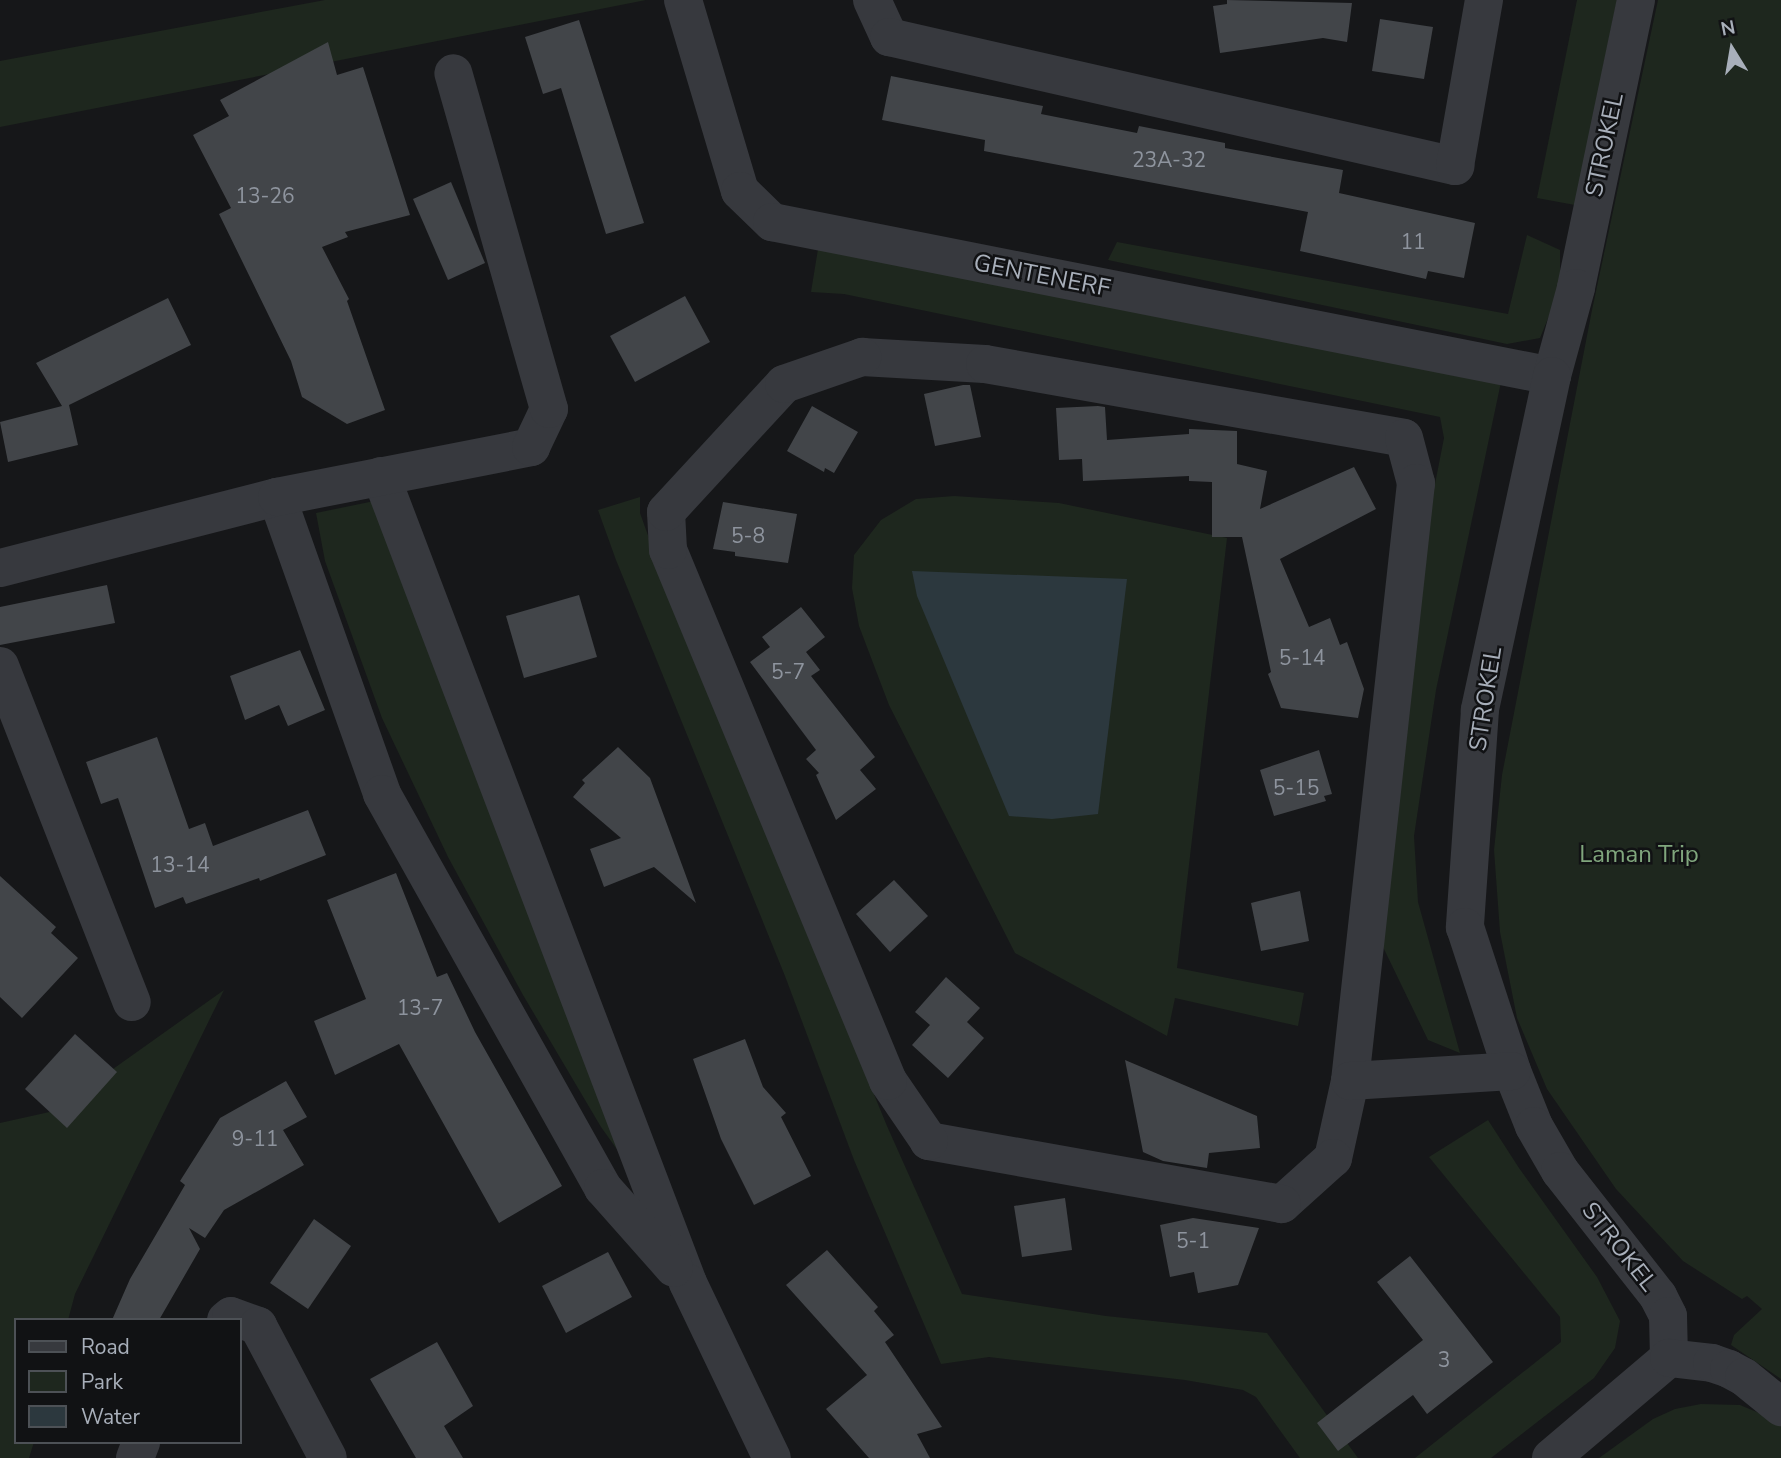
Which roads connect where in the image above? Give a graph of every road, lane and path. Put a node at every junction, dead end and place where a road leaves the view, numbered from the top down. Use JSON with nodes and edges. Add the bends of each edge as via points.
{"nodes":[{"id":1,"x":683,"y":0,"type":"edge"},
{"id":2,"x":872,"y":0,"type":"edge"},
{"id":3,"x":1484,"y":0,"type":"edge"},
{"id":4,"x":1636,"y":0,"type":"edge"},
{"id":5,"x":453,"y":73,"type":"dead end"},
{"id":6,"x":1552,"y":376,"type":"junction"},
{"id":7,"x":381,"y":476,"type":"junction"},
{"id":8,"x":277,"y":497,"type":"junction"},
{"id":9,"x":0,"y":568,"type":"edge"},
{"id":10,"x":0,"y":666,"type":"edge"},
{"id":11,"x":132,"y":1002,"type":"dead end"},
{"id":12,"x":1512,"y":1071,"type":"junction"},
{"id":13,"x":1350,"y":1081,"type":"junction"},
{"id":14,"x":688,"y":1283,"type":"junction"},
{"id":15,"x":242,"y":1320,"type":"edge"},
{"id":16,"x":1669,"y":1358,"type":"junction"},
{"id":17,"x":1781,"y":1407,"type":"edge"},
{"id":18,"x":328,"y":1458,"type":"edge"},
{"id":19,"x":772,"y":1458,"type":"edge"},
{"id":20,"x":1551,"y":1458,"type":"edge"}],
"edges":[{"from":1,"to":6,"type":"street","name":"GENTENERF","via":[[740,191],[772,222]]},
{"from":2,"to":3,"type":"street","via":[[889,37],[1455,166]]},
{"from":4,"to":6,"type":"street","name":"STROKEL","via":[[1576,288]]},
{"from":5,"to":7,"type":"street","via":[[549,409],[531,447]]},
{"from":6,"to":12,"type":"street","name":"STROKEL","via":[[1480,710],[1465,927]]},
{"from":7,"to":8,"type":"street"},
{"from":7,"to":14,"type":"street"},
{"from":8,"to":9,"type":"street"},
{"from":8,"to":14,"type":"street","via":[[382,794],[603,1188]]},
{"from":10,"to":11,"type":"street"},
{"from":12,"to":13,"type":"street"},
{"from":12,"to":16,"type":"street","name":"STROKEL","via":[[1534,1126],[1560,1171],[1658,1296],[1668,1316]]},
{"from":13,"to":13,"type":"street","via":[[1333,1158],[1282,1204],[929,1141],[888,1081],[668,550],[666,512],[784,384],[862,357],[985,364],[1404,438],[1416,484]]},
{"from":14,"to":19,"type":"street"},
{"from":15,"to":18,"type":"street","via":[[258,1326]]},
{"from":16,"to":17,"type":"street","via":[[1730,1369]]},
{"from":16,"to":20,"type":"street"}]}
